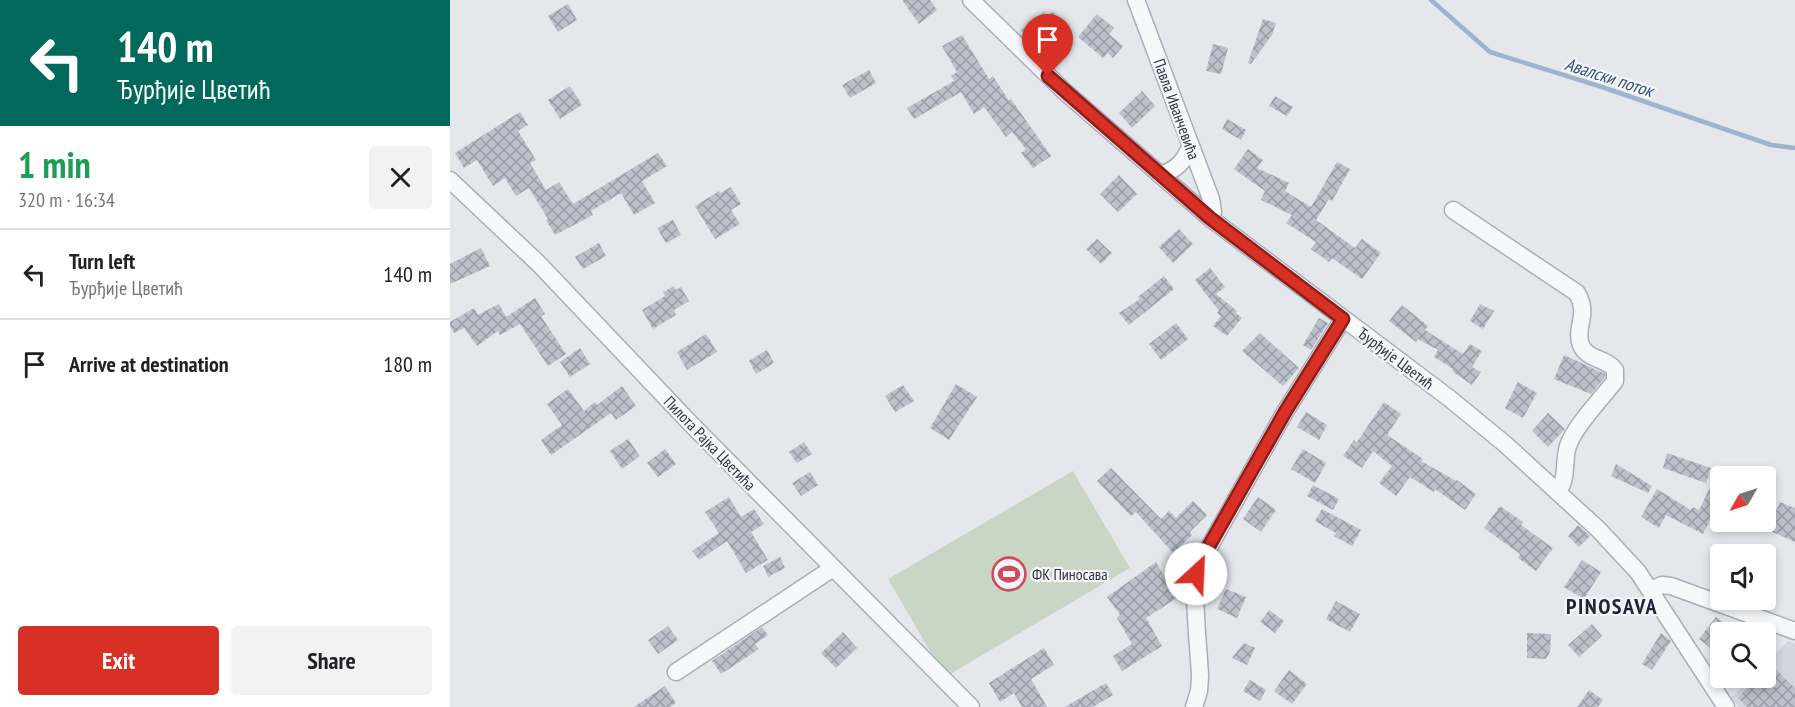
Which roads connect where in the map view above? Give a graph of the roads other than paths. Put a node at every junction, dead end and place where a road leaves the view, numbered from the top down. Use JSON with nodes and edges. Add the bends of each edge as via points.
{"nodes":[{"id":1,"x":971,"y":0,"type":"edge"},
{"id":2,"x":1136,"y":0,"type":"edge"},
{"id":3,"x":1190,"y":147,"type":"junction"},
{"id":4,"x":1160,"y":175,"type":"junction"},
{"id":5,"x":450,"y":180,"type":"edge"},
{"id":6,"x":1453,"y":210,"type":"dead end"},
{"id":7,"x":1210,"y":218,"type":"junction"},
{"id":8,"x":1343,"y":319,"type":"junction"},
{"id":9,"x":1558,"y":491,"type":"junction"},
{"id":10,"x":833,"y":568,"type":"junction"},
{"id":11,"x":1650,"y":590,"type":"junction"},
{"id":12,"x":1795,"y":631,"type":"edge"},
{"id":13,"x":676,"y":672,"type":"dead end"},
{"id":14,"x":971,"y":707,"type":"edge"},
{"id":15,"x":1194,"y":707,"type":"edge"},
{"id":16,"x":1725,"y":707,"type":"edge"}],
"edges":[{"from":1,"to":4,"type":"street","name":"Ђурђије Цветић","via":[[1064,92]]},
{"from":2,"to":3,"type":"street","name":"Павла Иванчевића"},
{"from":3,"to":4,"type":"street","via":[[1178,166]]},
{"from":3,"to":7,"type":"street","name":"Павла Иванчевића","via":[[1214,206]]},
{"from":4,"to":7,"type":"street","name":"Ђурђије Цветић"},
{"from":5,"to":10,"type":"street","name":"Пилота Рајка Цветића","via":[[539,264]]},
{"from":6,"to":9,"type":"street","via":[[1577,293],[1584,311],[1581,345],[1587,353],[1616,370],[1615,381],[1573,435],[1564,481]]},
{"from":7,"to":8,"type":"street","name":"Ђурђије Цветић"},
{"from":8,"to":9,"type":"street","name":"Ђурђије Цветић","via":[[1457,405]]},
{"from":8,"to":15,"type":"street","via":[[1285,412],[1199,565],[1196,590],[1200,677]]},
{"from":9,"to":11,"type":"street","name":"Ђурђије Цветић","via":[[1616,546]]},
{"from":10,"to":13,"type":"street"},
{"from":10,"to":14,"type":"street","name":"Пилота Рајка Цветића"},
{"from":11,"to":12,"type":"street","via":[[1671,586]]},
{"from":11,"to":16,"type":"street","name":"Ђурђије Цветић"}]}
